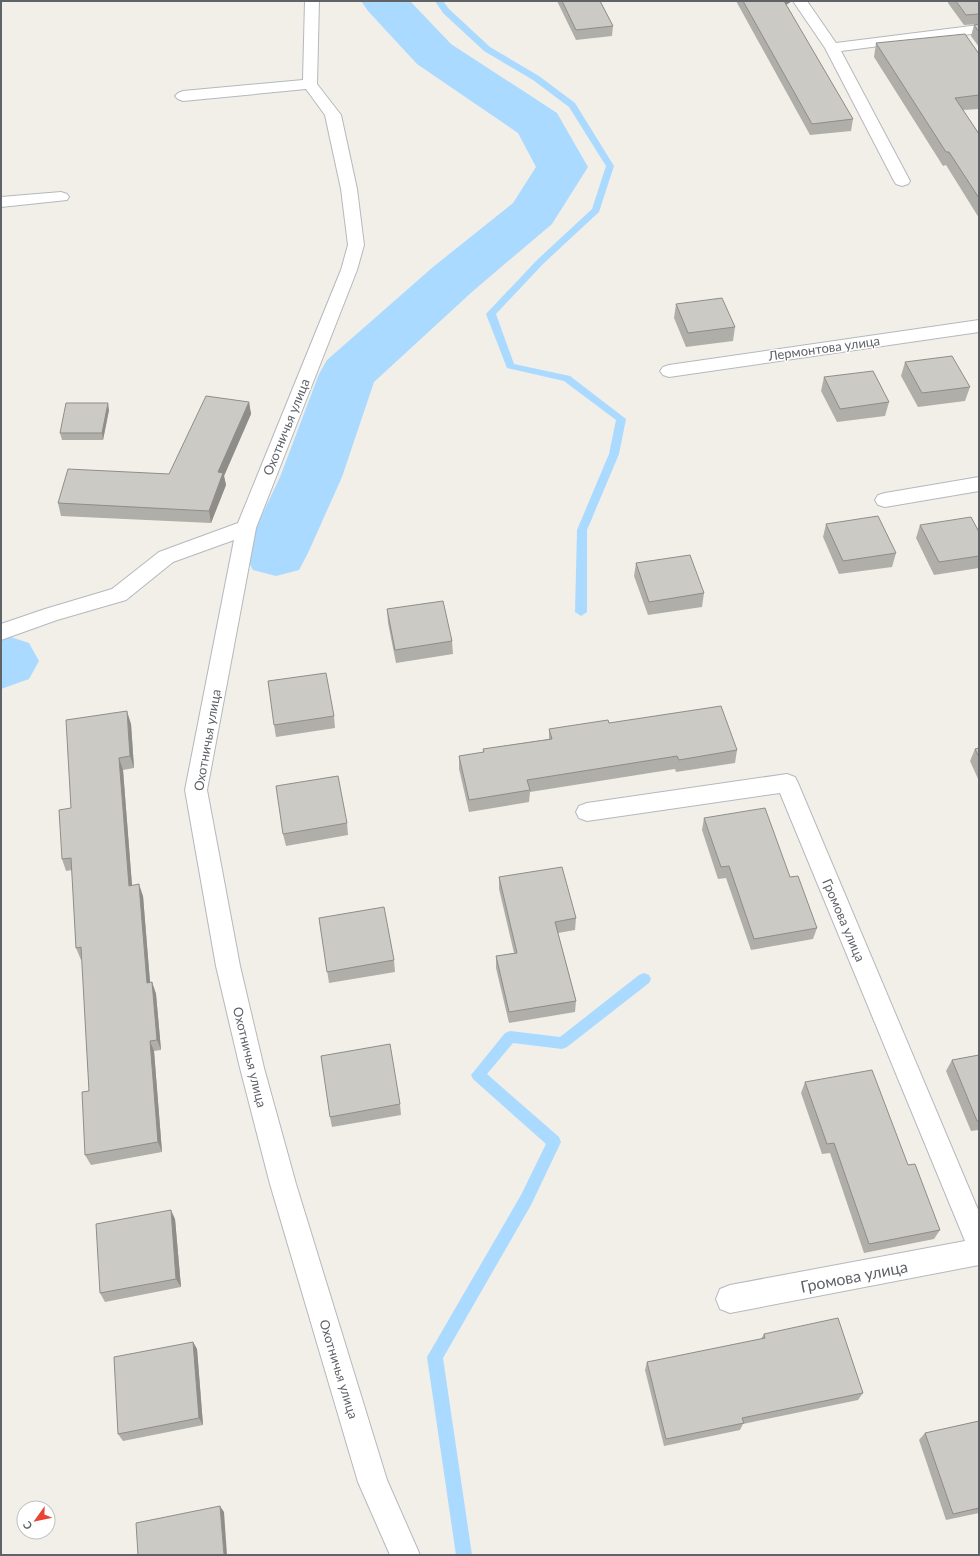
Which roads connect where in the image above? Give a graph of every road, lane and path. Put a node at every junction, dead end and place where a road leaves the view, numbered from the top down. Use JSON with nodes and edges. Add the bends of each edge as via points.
{"nodes":[{"id":1,"x":312,"y":1,"type":"edge"},
{"id":2,"x":800,"y":1,"type":"edge"},
{"id":3,"x":979,"y":29,"type":"edge"},
{"id":4,"x":832,"y":48,"type":"junction"},
{"id":5,"x":310,"y":84,"type":"junction"},
{"id":6,"x":184,"y":96,"type":"dead end"},
{"id":7,"x":902,"y":181,"type":"dead end"},
{"id":8,"x":61,"y":197,"type":"dead end"},
{"id":9,"x":1,"y":202,"type":"edge"},
{"id":10,"x":979,"y":326,"type":"edge"},
{"id":11,"x":669,"y":371,"type":"dead end"},
{"id":12,"x":979,"y":484,"type":"edge"},
{"id":13,"x":885,"y":500,"type":"dead end"},
{"id":14,"x":246,"y":528,"type":"junction"},
{"id":15,"x":1,"y":632,"type":"edge"},
{"id":16,"x":587,"y":812,"type":"dead end"},
{"id":17,"x":979,"y":1244,"type":"edge"},
{"id":18,"x":979,"y":1252,"type":"edge"},
{"id":19,"x":730,"y":1300,"type":"dead end"},
{"id":20,"x":405,"y":1555,"type":"edge"}],
"edges":[{"from":1,"to":5,"type":"street"},
{"from":2,"to":4,"type":"street"},
{"from":3,"to":4,"type":"street"},
{"from":4,"to":7,"type":"street"},
{"from":5,"to":6,"type":"street"},
{"from":5,"to":14,"type":"street","name":"Охотничья улица","via":[[333,115],[349,189],[356,245],[349,270]]},
{"from":8,"to":9,"type":"street"},
{"from":10,"to":11,"type":"street","name":"Лермонтова улица"},
{"from":12,"to":13,"type":"street"},
{"from":14,"to":15,"type":"street","via":[[166,557],[118,595]]},
{"from":14,"to":20,"type":"street","name":"Охотничья улица","via":[[196,790],[228,966],[283,1184],[373,1482]]},
{"from":16,"to":17,"type":"street","name":"Громова улица","via":[[787,783]]},
{"from":18,"to":19,"type":"street","name":"Громова улица"}]}
